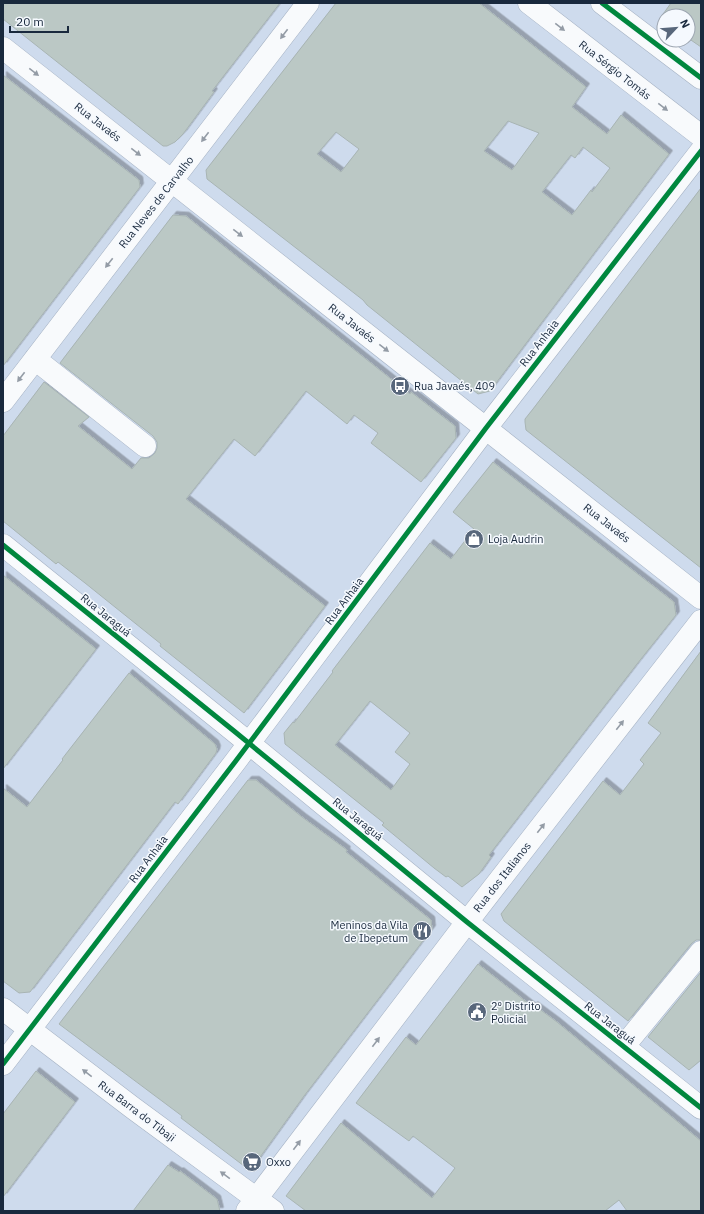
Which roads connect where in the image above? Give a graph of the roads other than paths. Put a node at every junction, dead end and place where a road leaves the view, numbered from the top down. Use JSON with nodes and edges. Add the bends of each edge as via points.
{"nodes":[{"id":1,"x":308,"y":3,"type":"edge"},
{"id":2,"x":529,"y":3,"type":"edge"},
{"id":3,"x":602,"y":3,"type":"edge"},
{"id":4,"x":3,"y":48,"type":"edge"},
{"id":5,"x":701,"y":78,"type":"edge"},
{"id":6,"x":701,"y":136,"type":"edge"},
{"id":7,"x":701,"y":151,"type":"edge"},
{"id":8,"x":172,"y":181,"type":"junction"},
{"id":9,"x":35,"y":359,"type":"junction"},
{"id":10,"x":3,"y":401,"type":"edge"},
{"id":11,"x":486,"y":428,"type":"junction"},
{"id":12,"x":145,"y":446,"type":"dead end"},
{"id":13,"x":3,"y":545,"type":"edge"},
{"id":14,"x":701,"y":598,"type":"edge"},
{"id":15,"x":701,"y":621,"type":"edge"},
{"id":16,"x":249,"y":743,"type":"junction"},
{"id":17,"x":467,"y":922,"type":"junction"},
{"id":18,"x":701,"y":952,"type":"edge"},
{"id":19,"x":3,"y":1009,"type":"edge"},
{"id":20,"x":30,"y":1029,"type":"junction"},
{"id":21,"x":624,"y":1046,"type":"junction"},
{"id":22,"x":3,"y":1064,"type":"edge"},
{"id":23,"x":701,"y":1108,"type":"edge"},
{"id":24,"x":259,"y":1207,"type":"edge"}],
"edges":[{"from":1,"to":8,"type":"street","name":"Rua Neves de Carvalho","one_way":true},
{"from":2,"to":6,"type":"street","name":"Rua Sérgio Tomás","one_way":true},
{"from":3,"to":5,"type":"street"},
{"from":4,"to":8,"type":"street","name":"Rua Javaés","one_way":true},
{"from":7,"to":11,"type":"street","name":"Rua Anhaia"},
{"from":8,"to":9,"type":"street","name":"Rua Neves de Carvalho","one_way":true},
{"from":8,"to":11,"type":"street","name":"Rua Javaés","one_way":true},
{"from":9,"to":10,"type":"street","name":"Rua Neves de Carvalho","one_way":true},
{"from":9,"to":12,"type":"street"},
{"from":11,"to":14,"type":"street","name":"Rua Javaés"},
{"from":11,"to":16,"type":"street","name":"Rua Anhaia"},
{"from":13,"to":16,"type":"street","name":"Rua Jaraguá"},
{"from":17,"to":15,"type":"street","name":"Rua dos Italianos","one_way":true},
{"from":16,"to":17,"type":"street","name":"Rua Jaraguá"},
{"from":16,"to":20,"type":"street","name":"Rua Anhaia"},
{"from":17,"to":21,"type":"street","name":"Rua Jaraguá"},
{"from":24,"to":17,"type":"street","name":"Rua dos Italianos","one_way":true},
{"from":18,"to":21,"type":"street"},
{"from":19,"to":20,"type":"street","name":"Rua Barra do Tibaji"},
{"from":20,"to":22,"type":"street","name":"Rua Anhaia"},
{"from":24,"to":20,"type":"street","name":"Rua Barra do Tibaji","one_way":true},
{"from":21,"to":23,"type":"street","name":"Rua Jaraguá"}]}
